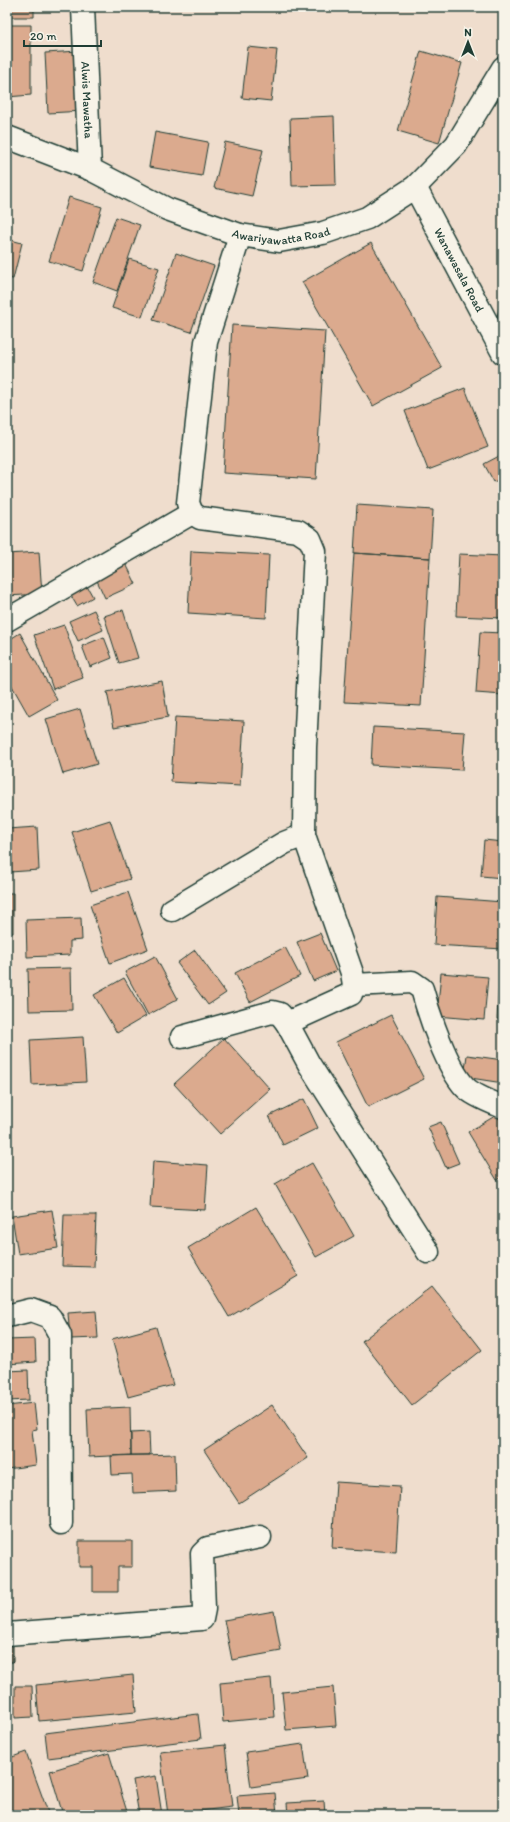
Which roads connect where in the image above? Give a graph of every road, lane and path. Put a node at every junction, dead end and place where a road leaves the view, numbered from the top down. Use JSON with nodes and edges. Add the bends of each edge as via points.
{"nodes":[{"id":1,"x":83,"y":7,"type":"edge"},
{"id":2,"x":503,"y":68,"type":"edge"},
{"id":3,"x":7,"y":137,"type":"edge"},
{"id":4,"x":90,"y":169,"type":"junction"},
{"id":5,"x":415,"y":187,"type":"junction"},
{"id":6,"x":240,"y":235,"type":"junction"},
{"id":7,"x":503,"y":353,"type":"edge"},
{"id":8,"x":192,"y":513,"type":"junction"},
{"id":9,"x":7,"y":620,"type":"edge"},
{"id":10,"x":304,"y":835,"type":"junction"},
{"id":11,"x":172,"y":910,"type":"dead end"},
{"id":12,"x":354,"y":985,"type":"junction"},
{"id":13,"x":287,"y":1023,"type":"junction"},
{"id":14,"x":182,"y":1037,"type":"dead end"},
{"id":15,"x":503,"y":1107,"type":"edge"},
{"id":16,"x":428,"y":1252,"type":"dead end"},
{"id":17,"x":7,"y":1316,"type":"edge"},
{"id":18,"x":61,"y":1523,"type":"dead end"},
{"id":19,"x":260,"y":1537,"type":"dead end"},
{"id":20,"x":7,"y":1634,"type":"edge"}],
"edges":[{"from":1,"to":4,"type":"street","name":"Alwis Mawatha"},
{"from":2,"to":5,"type":"street","name":"Awariyawatta Road","via":[[456,145]]},
{"from":3,"to":4,"type":"street","name":"Awariyawatta Road"},
{"from":4,"to":6,"type":"street","name":"Awariyawatta Road","via":[[167,209]]},
{"from":5,"to":6,"type":"street","name":"Awariyawatta Road","via":[[367,218],[323,233],[279,241]]},
{"from":5,"to":7,"type":"street","name":"Wanawasala Road"},
{"from":6,"to":8,"type":"street","via":[[206,342],[188,503]]},
{"from":8,"to":9,"type":"street"},
{"from":8,"to":10,"type":"street","via":[[200,518],[298,531],[310,539],[315,551],[305,747]]},
{"from":10,"to":11,"type":"street","via":[[284,843]]},
{"from":10,"to":12,"type":"street"},
{"from":12,"to":13,"type":"street","via":[[351,994]]},
{"from":12,"to":15,"type":"street","via":[[412,982],[422,989],[448,1060],[465,1088]]},
{"from":13,"to":14,"type":"street","via":[[280,1014],[272,1012]]},
{"from":13,"to":16,"type":"street","via":[[309,1064]]},
{"from":17,"to":18,"type":"street","via":[[30,1310],[50,1317],[60,1335]]},
{"from":19,"to":20,"type":"street","via":[[208,1548],[202,1554],[202,1620]]}]}
